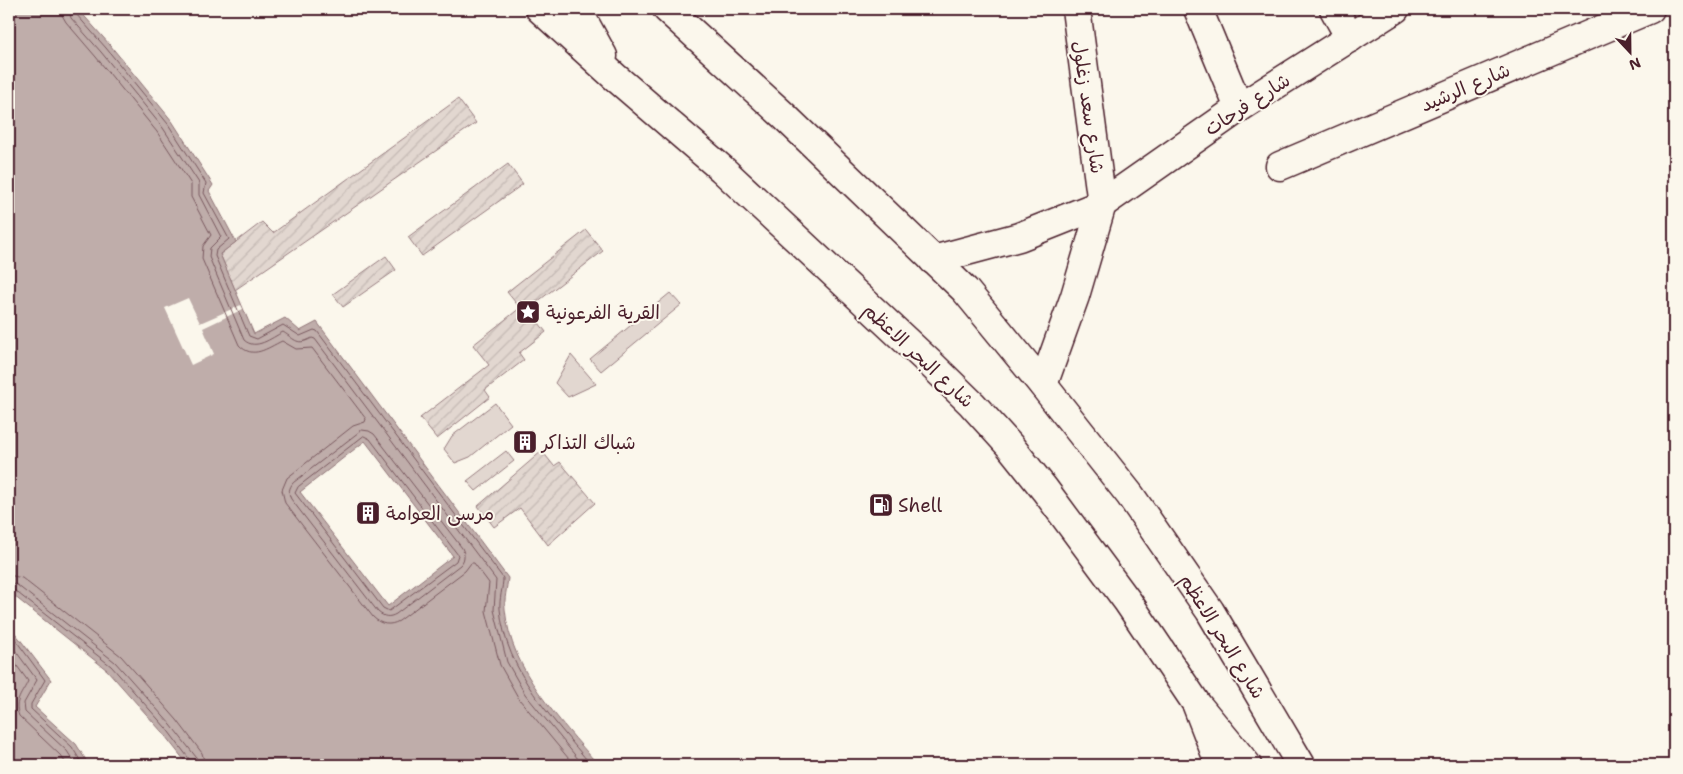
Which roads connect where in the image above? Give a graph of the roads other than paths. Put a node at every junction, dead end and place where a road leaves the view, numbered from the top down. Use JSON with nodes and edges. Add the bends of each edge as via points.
{"nodes":[{"id":1,"x":540,"y":9,"type":"edge"},
{"id":2,"x":577,"y":9,"type":"edge"},
{"id":3,"x":667,"y":9,"type":"edge"},
{"id":4,"x":1076,"y":9,"type":"edge"},
{"id":5,"x":1198,"y":9,"type":"edge"},
{"id":6,"x":1334,"y":9,"type":"edge"},
{"id":7,"x":1396,"y":9,"type":"edge"},
{"id":8,"x":1650,"y":9,"type":"edge"},
{"id":9,"x":1350,"y":38,"type":"junction"},
{"id":10,"x":615,"y":77,"type":"junction"},
{"id":11,"x":1239,"y":108,"type":"junction"},
{"id":12,"x":1280,"y":166,"type":"dead end"},
{"id":13,"x":1102,"y":204,"type":"junction"},
{"id":14,"x":933,"y":260,"type":"junction"},
{"id":15,"x":1043,"y":385,"type":"junction"},
{"id":16,"x":1196,"y":702,"type":"junction"},
{"id":17,"x":1220,"y":765,"type":"edge"},
{"id":18,"x":1247,"y":765,"type":"edge"},
{"id":19,"x":1301,"y":765,"type":"edge"}],
"edges":[{"from":1,"to":10,"type":"main road","name":"شارع البحر الاعظم"},
{"from":2,"to":10,"type":"main road"},
{"from":3,"to":14,"type":"main road","name":"شارع البحر الاعظم","via":[[783,115]]},
{"from":4,"to":13,"type":"main road","name":"شارع سعد زغلول"},
{"from":5,"to":11,"type":"main road"},
{"from":6,"to":9,"type":"main road"},
{"from":7,"to":9,"type":"main road","name":"شارع فرحات"},
{"from":8,"to":12,"type":"main road","name":"شارع الرشيد"},
{"from":9,"to":11,"type":"main road","name":"شارع فرحات"},
{"from":10,"to":16,"type":"main road","name":"شارع البحر الاعظم","via":[[722,169],[972,404],[1045,490],[1128,602]]},
{"from":11,"to":13,"type":"main road","name":"شارع فرحات"},
{"from":13,"to":14,"type":"main road","name":"شارع فرحات","via":[[1019,237]]},
{"from":13,"to":15,"type":"main road","via":[[1075,296]]},
{"from":14,"to":15,"type":"main road","name":"شارع البحر الاعظم","via":[[965,290]]},
{"from":15,"to":19,"type":"main road","name":"شارع البحر الاعظم","via":[[1130,495],[1210,611]]},
{"from":16,"to":17,"type":"main road","name":"شارع البحر الاعظم"},
{"from":16,"to":18,"type":"main road"}]}
